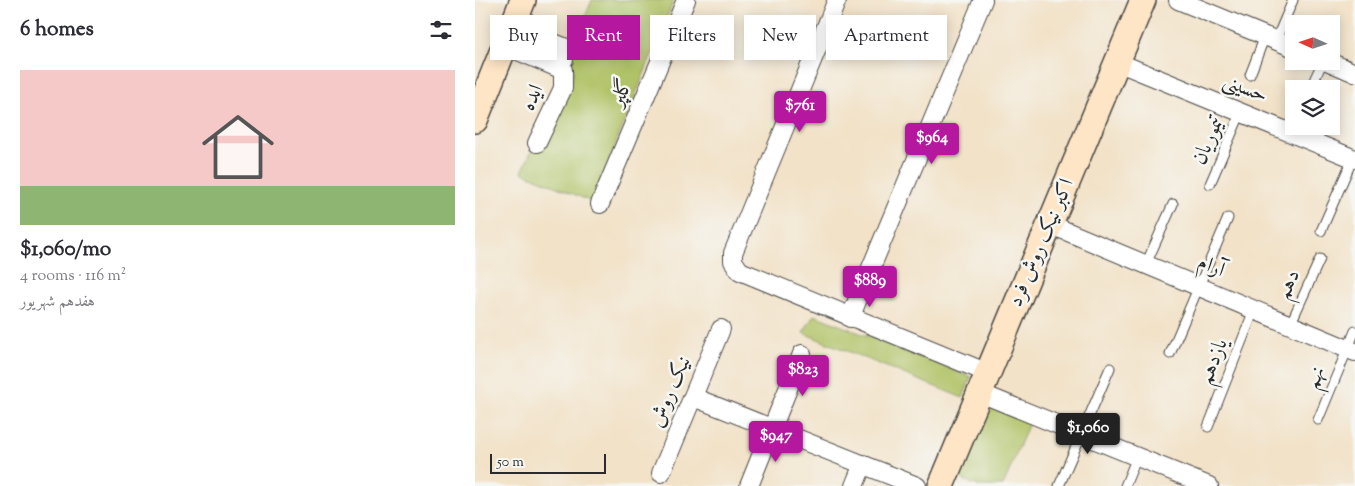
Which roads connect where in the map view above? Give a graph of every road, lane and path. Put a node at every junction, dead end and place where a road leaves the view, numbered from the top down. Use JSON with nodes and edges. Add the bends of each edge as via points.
{"nodes":[{"id":1,"x":523,"y":0,"type":"edge"},
{"id":2,"x":686,"y":0,"type":"edge"},
{"id":3,"x":837,"y":0,"type":"edge"},
{"id":4,"x":983,"y":0,"type":"edge"},
{"id":5,"x":1143,"y":0,"type":"edge"},
{"id":6,"x":1178,"y":0,"type":"edge"},
{"id":7,"x":1293,"y":0,"type":"edge"},
{"id":8,"x":517,"y":15,"type":"edge"},
{"id":9,"x":1270,"y":38,"type":"junction"},
{"id":10,"x":1285,"y":44,"type":"edge"},
{"id":11,"x":557,"y":46,"type":"edge"},
{"id":12,"x":498,"y":60,"type":"edge"},
{"id":13,"x":1117,"y":62,"type":"junction"},
{"id":14,"x":1340,"y":67,"type":"edge"},
{"id":15,"x":1355,"y":73,"type":"edge"},
{"id":16,"x":1250,"y":74,"type":"dead end"},
{"id":17,"x":1241,"y":112,"type":"junction"},
{"id":18,"x":475,"y":120,"type":"edge"},
{"id":19,"x":537,"y":143,"type":"dead end"},
{"id":20,"x":1354,"y":158,"type":"edge"},
{"id":21,"x":1210,"y":184,"type":"dead end"},
{"id":22,"x":600,"y":204,"type":"dead end"},
{"id":23,"x":1173,"y":204,"type":"dead end"},
{"id":24,"x":1228,"y":218,"type":"dead end"},
{"id":25,"x":1049,"y":224,"type":"junction"},
{"id":26,"x":1321,"y":231,"type":"dead end"},
{"id":27,"x":1319,"y":259,"type":"dead end"},
{"id":28,"x":1146,"y":264,"type":"junction"},
{"id":29,"x":1198,"y":286,"type":"junction"},
{"id":30,"x":1254,"y":310,"type":"junction"},
{"id":31,"x":851,"y":318,"type":"junction"},
{"id":32,"x":1290,"y":325,"type":"junction"},
{"id":33,"x":721,"y":329,"type":"dead end"},
{"id":34,"x":1355,"y":331,"type":"edge"},
{"id":35,"x":1351,"y":350,"type":"edge"},
{"id":36,"x":802,"y":354,"type":"dead end"},
{"id":37,"x":1170,"y":354,"type":"dead end"},
{"id":38,"x":1110,"y":368,"type":"dead end"},
{"id":39,"x":984,"y":383,"type":"junction"},
{"id":40,"x":693,"y":397,"type":"junction"},
{"id":41,"x":1318,"y":420,"type":"dead end"},
{"id":42,"x":1208,"y":427,"type":"dead end"},
{"id":43,"x":773,"y":428,"type":"junction"},
{"id":44,"x":1081,"y":435,"type":"junction"},
{"id":45,"x":1137,"y":457,"type":"junction"},
{"id":46,"x":863,"y":464,"type":"junction"},
{"id":47,"x":661,"y":473,"type":"dead end"},
{"id":48,"x":749,"y":486,"type":"edge"},
{"id":49,"x":854,"y":486,"type":"edge"},
{"id":50,"x":917,"y":486,"type":"edge"},
{"id":51,"x":941,"y":486,"type":"edge"},
{"id":52,"x":1059,"y":486,"type":"edge"},
{"id":53,"x":1125,"y":486,"type":"edge"},
{"id":54,"x":1209,"y":486,"type":"edge"}],
"edges":[{"from":1,"to":8,"type":"street"},
{"from":2,"to":22,"type":"street","name":"گلپر"},
{"from":3,"to":31,"type":"street","via":[[733,252],[733,260],[740,272]]},
{"from":4,"to":31,"type":"street"},
{"from":5,"to":13,"type":"street","name":"اکبر نیک روش فرد"},
{"from":6,"to":9,"type":"street"},
{"from":7,"to":9,"type":"lane"},
{"from":9,"to":10,"type":"street"},
{"from":9,"to":16,"type":"lane"},
{"from":11,"to":19,"type":"street","name":"ایده","via":[[564,48],[564,59],[559,68],[563,88]]},
{"from":12,"to":18,"type":"street"},
{"from":13,"to":17,"type":"street","name":"حسینی"},
{"from":13,"to":25,"type":"street","name":"اکبر نیک روش فرد"},
{"from":14,"to":15,"type":"street"},
{"from":17,"to":20,"type":"street","name":"حسینی"},
{"from":17,"to":21,"type":"lane","name":"تیموریان"},
{"from":20,"to":26,"type":"lane"},
{"from":23,"to":28,"type":"lane"},
{"from":24,"to":29,"type":"lane"},
{"from":25,"to":28,"type":"street","name":"آرام"},
{"from":25,"to":39,"type":"street","name":"اکبر نیک روش فرد"},
{"from":27,"to":32,"type":"lane","name":"دهم"},
{"from":28,"to":29,"type":"street","name":"آرام"},
{"from":29,"to":30,"type":"street","name":"آرام"},
{"from":29,"to":37,"type":"lane"},
{"from":30,"to":32,"type":"street","name":"آرام"},
{"from":30,"to":42,"type":"lane","name":"یازدهم"},
{"from":31,"to":39,"type":"street"},
{"from":32,"to":35,"type":"street","name":"آرام"},
{"from":33,"to":40,"type":"street","name":"نیک روش"},
{"from":34,"to":35,"type":"lane","name":"نهم"},
{"from":35,"to":41,"type":"lane","name":"نهم"},
{"from":36,"to":43,"type":"street"},
{"from":38,"to":44,"type":"lane"},
{"from":39,"to":44,"type":"street"},
{"from":39,"to":51,"type":"street","name":"اکبر نیک روش فرد"},
{"from":40,"to":43,"type":"street"},
{"from":40,"to":47,"type":"street","name":"نیک روش"},
{"from":43,"to":46,"type":"street"},
{"from":43,"to":48,"type":"street"},
{"from":44,"to":45,"type":"street"},
{"from":44,"to":52,"type":"lane"},
{"from":45,"to":53,"type":"lane"},
{"from":45,"to":54,"type":"street"},
{"from":46,"to":49,"type":"street"},
{"from":46,"to":50,"type":"street"}]}
